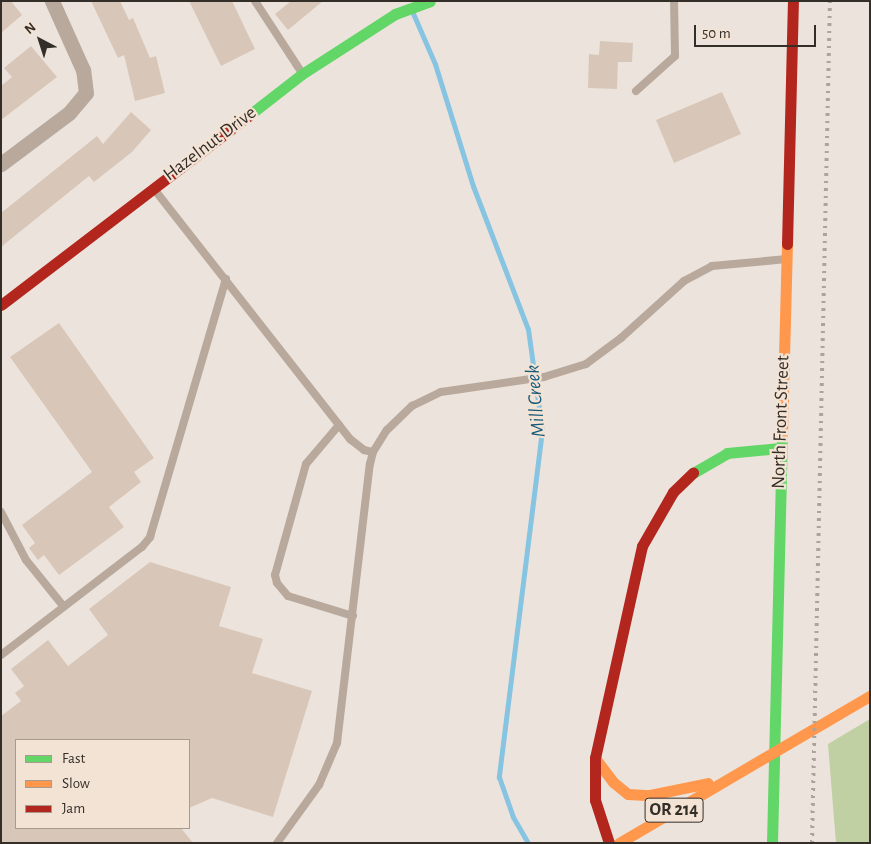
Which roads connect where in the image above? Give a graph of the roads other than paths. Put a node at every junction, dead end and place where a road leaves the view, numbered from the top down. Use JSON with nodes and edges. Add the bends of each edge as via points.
{"nodes":[{"id":1,"x":52,"y":1,"type":"edge"},
{"id":2,"x":256,"y":1,"type":"edge"},
{"id":3,"x":429,"y":1,"type":"edge"},
{"id":4,"x":674,"y":1,"type":"edge"},
{"id":5,"x":793,"y":1,"type":"edge"},
{"id":6,"x":302,"y":74,"type":"junction"},
{"id":7,"x":636,"y":91,"type":"dead end"},
{"id":8,"x":1,"y":164,"type":"edge"},
{"id":9,"x":153,"y":188,"type":"junction"},
{"id":10,"x":787,"y":259,"type":"junction"},
{"id":11,"x":226,"y":279,"type":"junction"},
{"id":12,"x":1,"y":305,"type":"edge"},
{"id":13,"x":339,"y":425,"type":"junction"},
{"id":14,"x":780,"y":448,"type":"junction"},
{"id":15,"x":372,"y":452,"type":"junction"},
{"id":16,"x":1,"y":512,"type":"edge"},
{"id":17,"x":64,"y":607,"type":"junction"},
{"id":18,"x":353,"y":616,"type":"junction"},
{"id":19,"x":1,"y":655,"type":"edge"},
{"id":20,"x":870,"y":696,"type":"edge"},
{"id":21,"x":595,"y":758,"type":"junction"},
{"id":22,"x":730,"y":778,"type":"junction"},
{"id":23,"x":277,"y":843,"type":"edge"},
{"id":24,"x":609,"y":843,"type":"edge"},
{"id":25,"x":618,"y":843,"type":"edge"},
{"id":26,"x":772,"y":843,"type":"edge"}],
"edges":[{"from":1,"to":8,"type":"street","via":[[83,70],[86,93],[70,113]]},
{"from":2,"to":6,"type":"lane"},
{"from":3,"to":6,"type":"main road","name":"Hazelnut Drive","via":[[395,14]]},
{"from":4,"to":7,"type":"lane","via":[[675,56]]},
{"from":5,"to":10,"type":"main road","name":"North Front Street"},
{"from":6,"to":9,"type":"main road","name":"Hazelnut Drive"},
{"from":9,"to":11,"type":"lane"},
{"from":9,"to":12,"type":"main road","name":"Hazelnut Drive"},
{"from":10,"to":14,"type":"main road","name":"North Front Street"},
{"from":10,"to":15,"type":"lane","via":[[728,262],[698,272],[599,356],[574,370],[467,387],[424,399],[398,418]]},
{"from":11,"to":13,"type":"lane"},
{"from":11,"to":17,"type":"lane","via":[[150,537],[142,548]]},
{"from":13,"to":15,"type":"lane","via":[[356,444]]},
{"from":13,"to":18,"type":"lane","via":[[306,464],[275,574],[277,583],[288,596]]},
{"from":14,"to":21,"type":"main road","via":[[732,452],[707,461],[682,482],[656,518],[638,559]]},
{"from":14,"to":26,"type":"main road","name":"North Front Street"},
{"from":15,"to":18,"type":"lane"},
{"from":16,"to":17,"type":"lane","via":[[26,560]]},
{"from":17,"to":19,"type":"lane"},
{"from":18,"to":23,"type":"lane","via":[[337,743],[318,785]]},
{"from":20,"to":22,"type":"main road","number":"OR 214"},
{"from":21,"to":22,"type":"main road","via":[[619,789],[638,796]]},
{"from":21,"to":24,"type":"main road","via":[[595,800]]},
{"from":22,"to":25,"type":"main road","number":"OR 214"}]}
